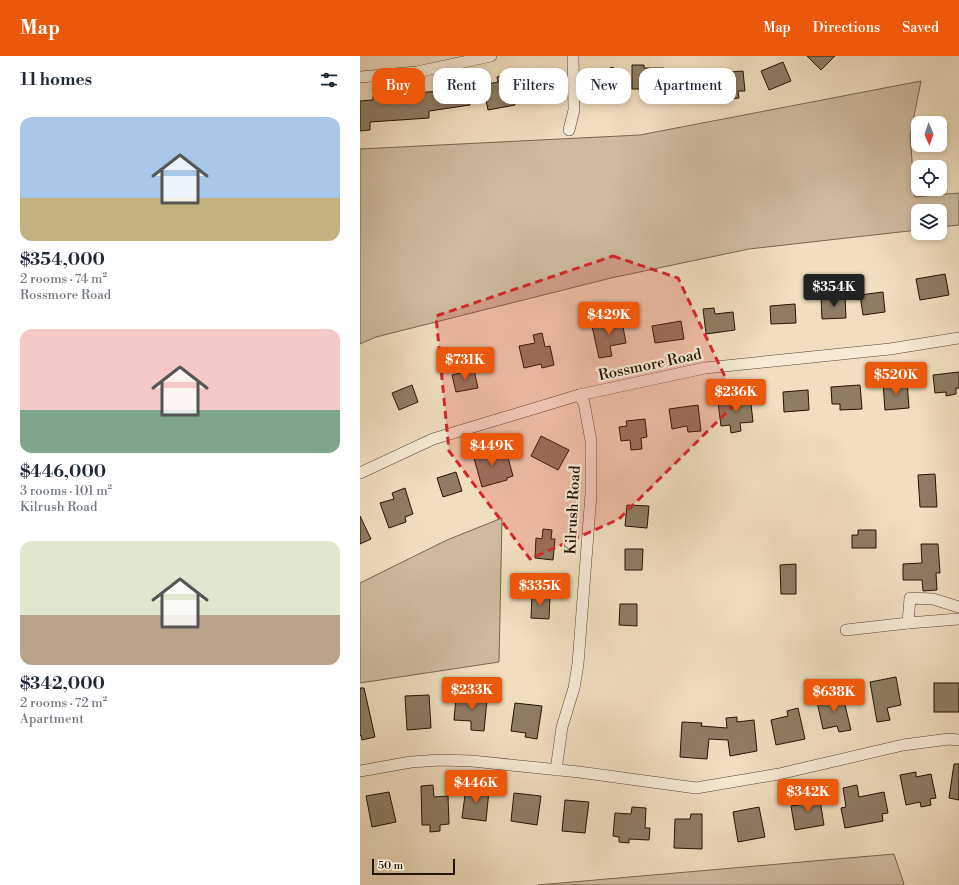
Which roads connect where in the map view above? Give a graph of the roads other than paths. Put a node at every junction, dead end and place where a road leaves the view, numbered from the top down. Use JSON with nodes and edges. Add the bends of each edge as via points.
{"nodes":[{"id":1,"x":491,"y":56,"type":"edge"},
{"id":2,"x":573,"y":56,"type":"edge"},
{"id":3,"x":360,"y":77,"type":"edge"},
{"id":4,"x":569,"y":130,"type":"dead end"},
{"id":5,"x":959,"y":338,"type":"edge"},
{"id":6,"x":579,"y":395,"type":"junction"},
{"id":7,"x":360,"y":473,"type":"edge"},
{"id":8,"x":959,"y":607,"type":"edge"},
{"id":9,"x":959,"y":619,"type":"edge"},
{"id":10,"x":908,"y":623,"type":"junction"},
{"id":11,"x":846,"y":630,"type":"dead end"},
{"id":12,"x":959,"y":740,"type":"edge"},
{"id":13,"x":556,"y":770,"type":"junction"},
{"id":14,"x":360,"y":771,"type":"edge"}],
"edges":[{"from":1,"to":3,"type":"street","via":[[416,72]]},
{"from":2,"to":4,"type":"street","via":[[574,110]]},
{"from":5,"to":6,"type":"street","name":"Rossmore Road","via":[[890,350],[705,368]]},
{"from":6,"to":7,"type":"street","name":"Rossmore Road","via":[[433,439]]},
{"from":6,"to":13,"type":"street","name":"Kilrush Road","via":[[584,403],[591,441],[591,494],[578,664],[574,688],[562,727]]},
{"from":8,"to":10,"type":"street","via":[[933,599],[910,598]]},
{"from":9,"to":10,"type":"street"},
{"from":10,"to":11,"type":"street"},
{"from":12,"to":13,"type":"street","via":[[903,745],[779,774],[696,788]]},
{"from":13,"to":14,"type":"street","via":[[441,760],[411,762]]}]}
